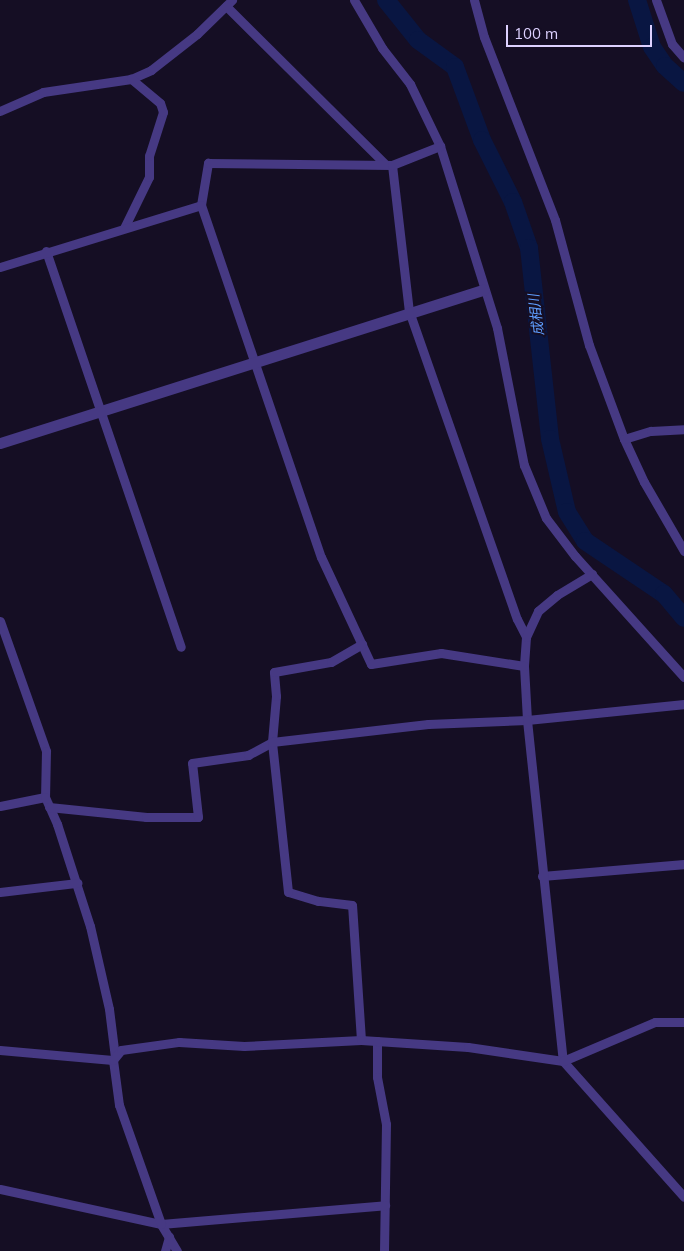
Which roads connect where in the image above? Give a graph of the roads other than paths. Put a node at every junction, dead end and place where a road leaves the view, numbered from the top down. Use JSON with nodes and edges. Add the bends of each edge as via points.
{"nodes":[{"id":1,"x":354,"y":0,"type":"edge"},
{"id":2,"x":474,"y":0,"type":"edge"},
{"id":3,"x":656,"y":0,"type":"edge"},
{"id":4,"x":229,"y":3,"type":"edge"},
{"id":5,"x":684,"y":58,"type":"edge"},
{"id":6,"x":131,"y":79,"type":"junction"},
{"id":7,"x":0,"y":111,"type":"edge"},
{"id":8,"x":440,"y":146,"type":"junction"},
{"id":9,"x":388,"y":164,"type":"junction"},
{"id":10,"x":201,"y":205,"type":"junction"},
{"id":11,"x":124,"y":228,"type":"junction"},
{"id":12,"x":46,"y":251,"type":"junction"},
{"id":13,"x":0,"y":267,"type":"edge"},
{"id":14,"x":483,"y":290,"type":"junction"},
{"id":15,"x":409,"y":311,"type":"junction"},
{"id":16,"x":254,"y":362,"type":"junction"},
{"id":17,"x":100,"y":412,"type":"junction"},
{"id":18,"x":684,"y":429,"type":"edge"},
{"id":19,"x":624,"y":439,"type":"junction"},
{"id":20,"x":0,"y":443,"type":"edge"},
{"id":21,"x":684,"y":551,"type":"edge"},
{"id":22,"x":592,"y":574,"type":"junction"},
{"id":23,"x":0,"y":621,"type":"edge"},
{"id":24,"x":526,"y":637,"type":"junction"},
{"id":25,"x":362,"y":644,"type":"junction"},
{"id":26,"x":181,"y":647,"type":"dead end"},
{"id":27,"x":524,"y":666,"type":"junction"},
{"id":28,"x":684,"y":677,"type":"edge"},
{"id":29,"x":684,"y":704,"type":"edge"},
{"id":30,"x":528,"y":720,"type":"junction"},
{"id":31,"x":272,"y":742,"type":"junction"},
{"id":32,"x":45,"y":797,"type":"junction"},
{"id":33,"x":0,"y":806,"type":"edge"},
{"id":34,"x":49,"y":807,"type":"junction"},
{"id":35,"x":684,"y":864,"type":"edge"},
{"id":36,"x":542,"y":876,"type":"junction"},
{"id":37,"x":77,"y":883,"type":"junction"},
{"id":38,"x":0,"y":892,"type":"edge"},
{"id":39,"x":684,"y":1022,"type":"edge"},
{"id":40,"x":361,"y":1040,"type":"junction"},
{"id":41,"x":377,"y":1041,"type":"junction"},
{"id":42,"x":0,"y":1050,"type":"edge"},
{"id":43,"x":114,"y":1058,"type":"junction"},
{"id":44,"x":563,"y":1060,"type":"junction"},
{"id":45,"x":0,"y":1189,"type":"edge"},
{"id":46,"x":684,"y":1197,"type":"edge"},
{"id":47,"x":385,"y":1205,"type":"junction"},
{"id":48,"x":161,"y":1224,"type":"junction"},
{"id":49,"x":169,"y":1237,"type":"junction"},
{"id":50,"x":164,"y":1251,"type":"edge"},
{"id":51,"x":177,"y":1251,"type":"edge"},
{"id":52,"x":384,"y":1251,"type":"edge"}],
"edges":[{"from":1,"to":8,"type":"street","via":[[382,48],[410,84]]},
{"from":2,"to":19,"type":"street","via":[[484,37],[555,220],[589,345]]},
{"from":3,"to":5,"type":"street","via":[[672,44]]},
{"from":4,"to":6,"type":"street","via":[[151,70]]},
{"from":4,"to":9,"type":"street"},
{"from":6,"to":7,"type":"street","via":[[43,92]]},
{"from":6,"to":11,"type":"street","via":[[160,102],[163,112],[149,156],[149,177]]},
{"from":8,"to":9,"type":"street"},
{"from":8,"to":14,"type":"street"},
{"from":9,"to":10,"type":"street","via":[[208,163]]},
{"from":9,"to":15,"type":"street"},
{"from":10,"to":11,"type":"street"},
{"from":10,"to":16,"type":"street"},
{"from":11,"to":12,"type":"street"},
{"from":12,"to":13,"type":"street"},
{"from":12,"to":17,"type":"street"},
{"from":14,"to":15,"type":"street"},
{"from":14,"to":22,"type":"street","via":[[497,328],[524,465],[546,518]]},
{"from":15,"to":16,"type":"street"},
{"from":15,"to":24,"type":"street"},
{"from":16,"to":17,"type":"street"},
{"from":16,"to":25,"type":"street","via":[[321,557]]},
{"from":17,"to":20,"type":"street"},
{"from":17,"to":26,"type":"street"},
{"from":18,"to":19,"type":"street","via":[[651,431]]},
{"from":19,"to":21,"type":"street","via":[[644,482]]},
{"from":22,"to":24,"type":"street","via":[[538,611]]},
{"from":22,"to":28,"type":"street"},
{"from":23,"to":32,"type":"street","via":[[46,751]]},
{"from":24,"to":27,"type":"street"},
{"from":25,"to":27,"type":"street","via":[[371,664],[441,653]]},
{"from":25,"to":31,"type":"street","via":[[331,662],[274,672],[276,696]]},
{"from":27,"to":30,"type":"street"},
{"from":29,"to":30,"type":"street"},
{"from":30,"to":31,"type":"street","via":[[428,724]]},
{"from":30,"to":36,"type":"street"},
{"from":31,"to":34,"type":"street","via":[[248,755],[192,763],[198,817],[146,817]]},
{"from":31,"to":40,"type":"street","via":[[288,892],[352,905]]},
{"from":32,"to":33,"type":"street"},
{"from":32,"to":34,"type":"street"},
{"from":34,"to":37,"type":"street"},
{"from":35,"to":36,"type":"street"},
{"from":36,"to":44,"type":"street"},
{"from":37,"to":38,"type":"street"},
{"from":37,"to":43,"type":"street","via":[[101,968]]},
{"from":39,"to":44,"type":"street","via":[[656,1022]]},
{"from":40,"to":41,"type":"street"},
{"from":40,"to":43,"type":"street","via":[[244,1046],[179,1042],[121,1050]]},
{"from":41,"to":44,"type":"street","via":[[468,1047]]},
{"from":41,"to":47,"type":"street","via":[[377,1077],[386,1124]]},
{"from":42,"to":43,"type":"street"},
{"from":43,"to":48,"type":"street","via":[[119,1105]]},
{"from":44,"to":46,"type":"street"},
{"from":45,"to":48,"type":"street"},
{"from":47,"to":48,"type":"street"},
{"from":47,"to":52,"type":"street"},
{"from":48,"to":49,"type":"street"},
{"from":49,"to":50,"type":"street"},
{"from":49,"to":51,"type":"street"}]}
